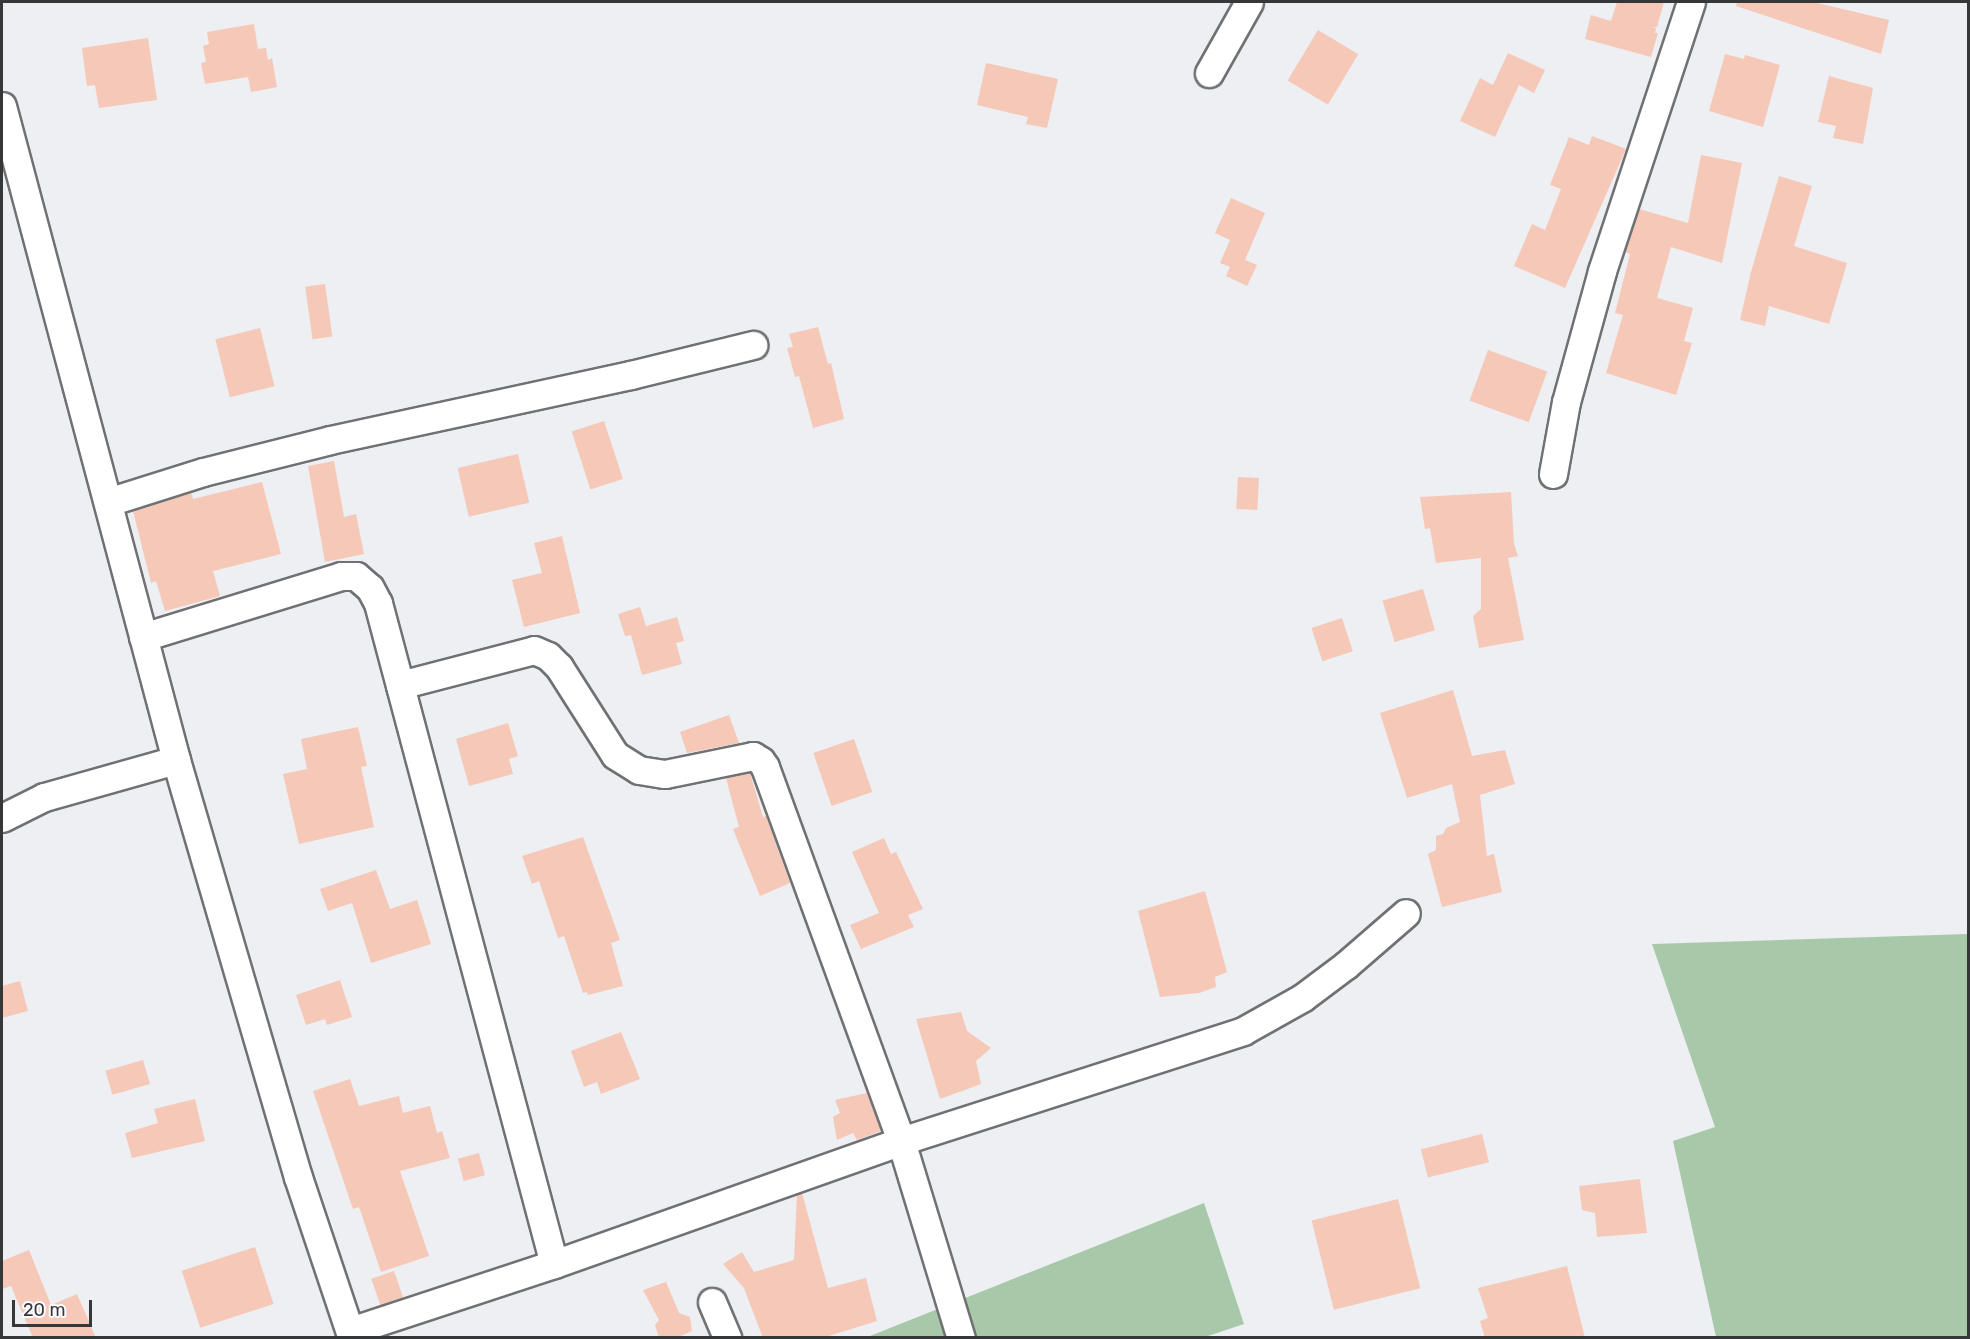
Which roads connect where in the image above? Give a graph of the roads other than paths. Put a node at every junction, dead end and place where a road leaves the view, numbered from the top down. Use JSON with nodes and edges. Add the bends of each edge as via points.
{"nodes":[{"id":1,"x":1249,"y":2,"type":"edge"},
{"id":2,"x":1691,"y":2,"type":"edge"},
{"id":3,"x":1209,"y":73,"type":"dead end"},
{"id":4,"x":2,"y":106,"type":"edge"},
{"id":5,"x":753,"y":345,"type":"dead end"},
{"id":6,"x":1552,"y":474,"type":"dead end"},
{"id":7,"x":108,"y":502,"type":"junction"},
{"id":8,"x":143,"y":637,"type":"junction"},
{"id":9,"x":400,"y":686,"type":"junction"},
{"id":10,"x":176,"y":760,"type":"junction"},
{"id":11,"x":2,"y":818,"type":"edge"},
{"id":12,"x":1406,"y":913,"type":"dead end"},
{"id":13,"x":901,"y":1141,"type":"junction"},
{"id":14,"x":554,"y":1264,"type":"junction"},
{"id":15,"x":712,"y":1302,"type":"dead end"},
{"id":16,"x":351,"y":1334,"type":"edge"},
{"id":17,"x":727,"y":1338,"type":"edge"},
{"id":18,"x":961,"y":1338,"type":"edge"}],
"edges":[{"from":1,"to":3,"type":"street"},
{"from":2,"to":6,"type":"street","via":[[1602,271],[1566,402]]},
{"from":4,"to":7,"type":"street"},
{"from":5,"to":7,"type":"street","via":[[330,440],[203,472]]},
{"from":7,"to":8,"type":"street"},
{"from":8,"to":9,"type":"street","via":[[341,576],[356,576],[370,588],[378,603]]},
{"from":8,"to":10,"type":"street"},
{"from":9,"to":13,"type":"street","via":[[534,650],[560,667],[615,755],[639,770],[665,774],[753,756],[761,761]]},
{"from":9,"to":14,"type":"street"},
{"from":10,"to":11,"type":"street","via":[[44,797]]},
{"from":10,"to":16,"type":"street","via":[[298,1177]]},
{"from":12,"to":13,"type":"street","via":[[1302,998],[1242,1031]]},
{"from":13,"to":14,"type":"street"},
{"from":13,"to":18,"type":"street"},
{"from":14,"to":16,"type":"street"},
{"from":15,"to":17,"type":"street"}]}
